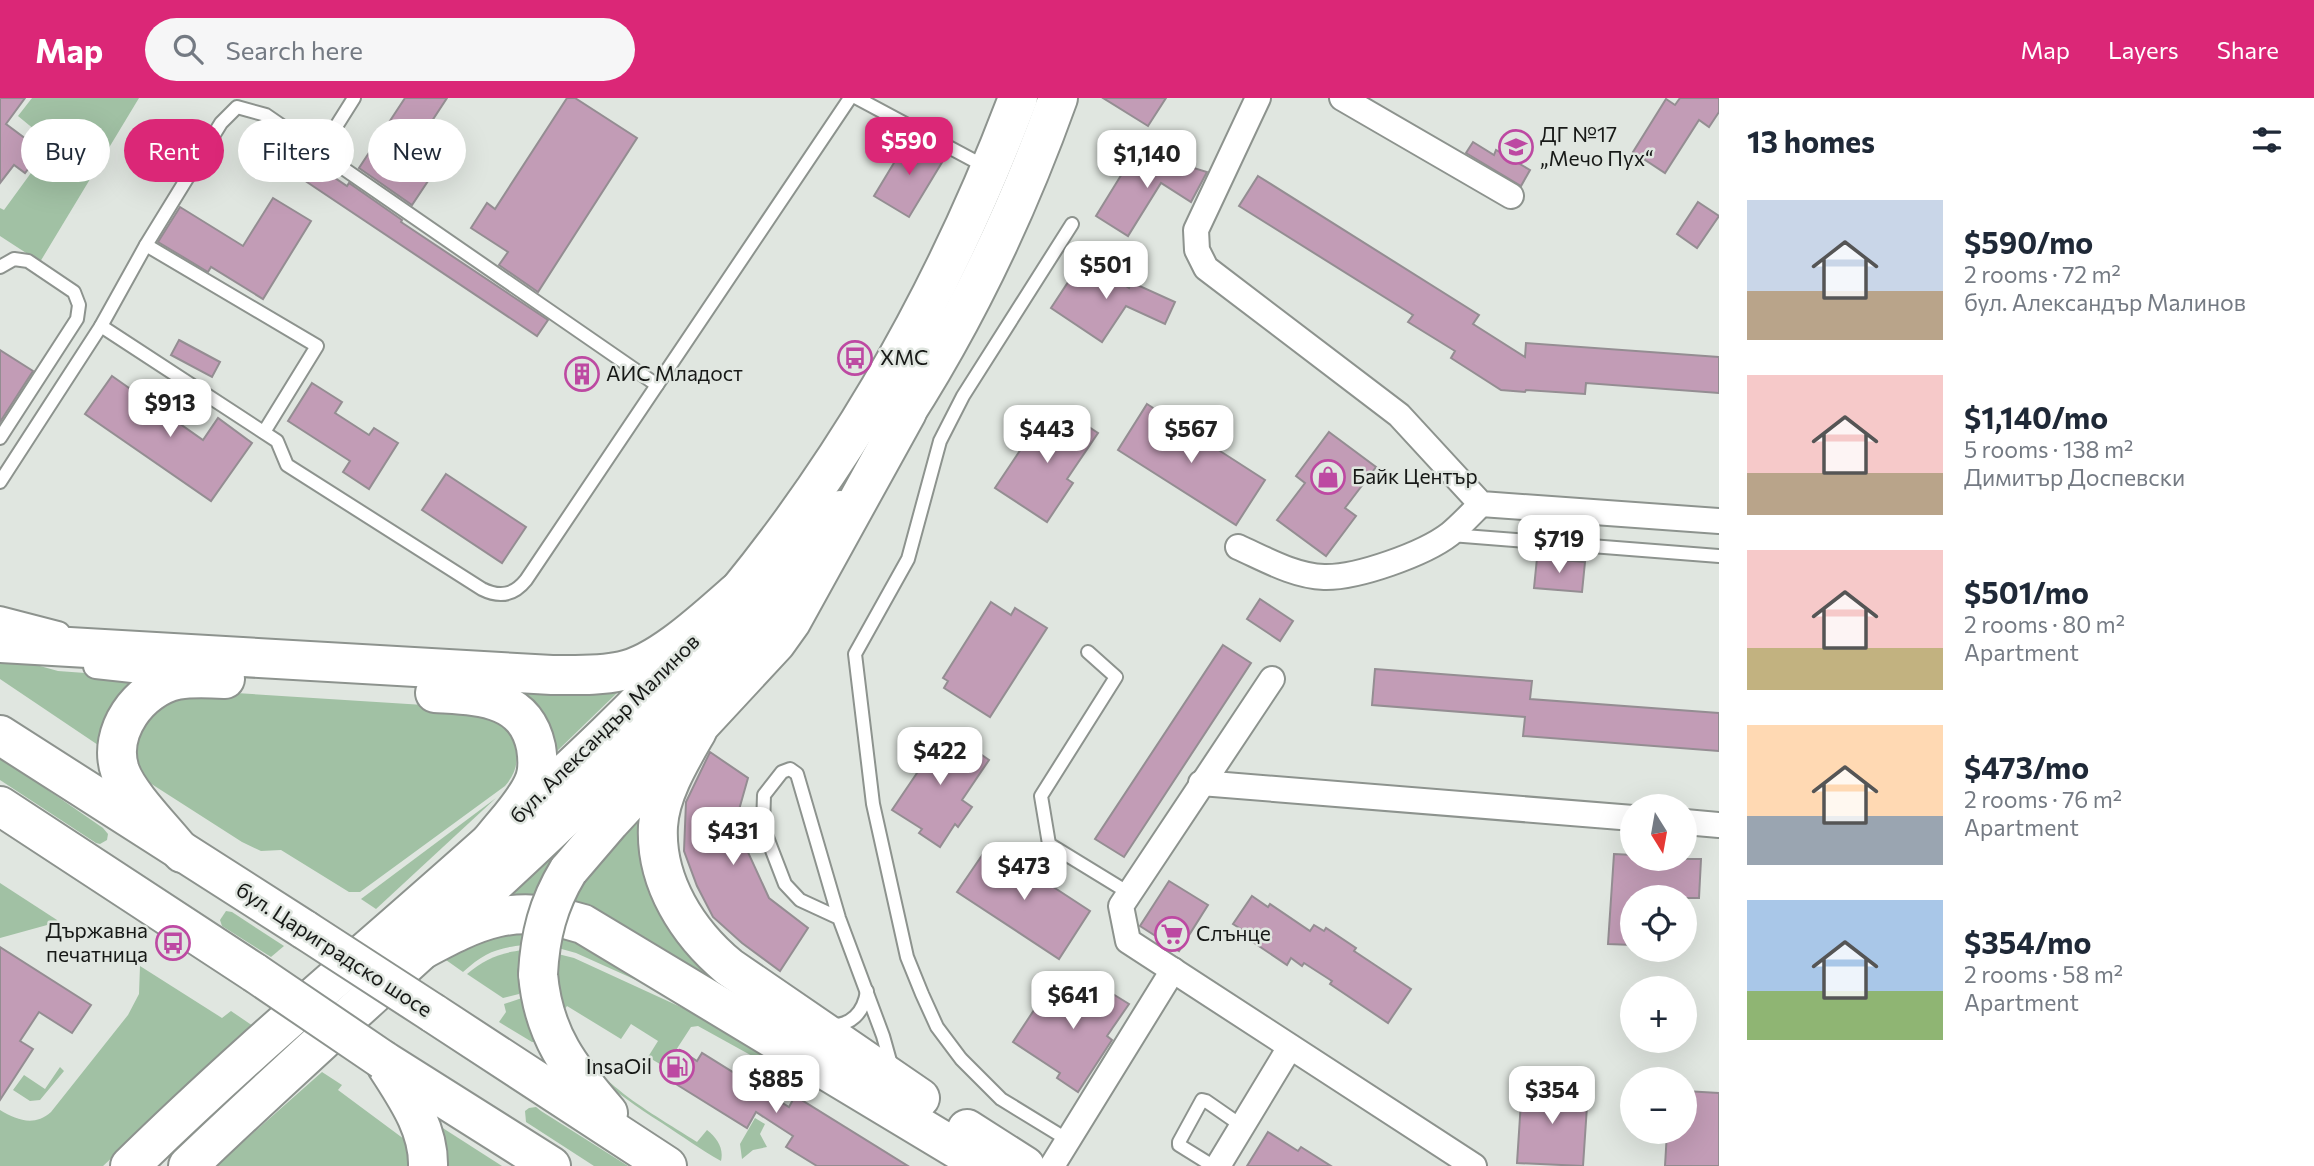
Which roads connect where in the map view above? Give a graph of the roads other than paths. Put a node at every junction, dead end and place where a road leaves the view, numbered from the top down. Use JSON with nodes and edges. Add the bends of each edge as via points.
{"nodes":[{"id":1,"x":354,"y":98,"type":"edge"},
{"id":2,"x":850,"y":98,"type":"edge"},
{"id":3,"x":857,"y":98,"type":"edge"},
{"id":4,"x":1018,"y":98,"type":"edge"},
{"id":5,"x":1058,"y":98,"type":"edge"},
{"id":6,"x":1258,"y":98,"type":"edge"},
{"id":7,"x":1342,"y":98,"type":"edge"},
{"id":8,"x":272,"y":119,"type":"edge"},
{"id":9,"x":341,"y":119,"type":"edge"},
{"id":10,"x":991,"y":170,"type":"junction"},
{"id":11,"x":354,"y":176,"type":"edge"},
{"id":12,"x":1511,"y":196,"type":"dead end"},
{"id":13,"x":1072,"y":224,"type":"dead end"},
{"id":14,"x":146,"y":245,"type":"junction"},
{"id":15,"x":0,"y":267,"type":"edge"},
{"id":16,"x":102,"y":326,"type":"junction"},
{"id":17,"x":657,"y":385,"type":"junction"},
{"id":18,"x":906,"y":412,"type":"junction"},
{"id":19,"x":264,"y":432,"type":"junction"},
{"id":20,"x":0,"y":438,"type":"edge"},
{"id":21,"x":0,"y":482,"type":"edge"},
{"id":22,"x":1481,"y":504,"type":"junction"},
{"id":23,"x":1719,"y":522,"type":"edge"},
{"id":24,"x":1449,"y":535,"type":"junction"},
{"id":25,"x":1238,"y":547,"type":"dead end"},
{"id":26,"x":1719,"y":556,"type":"edge"},
{"id":27,"x":737,"y":593,"type":"junction"},
{"id":28,"x":0,"y":619,"type":"edge"},
{"id":29,"x":0,"y":645,"type":"edge"},
{"id":30,"x":141,"y":652,"type":"junction"},
{"id":31,"x":1088,"y":652,"type":"dead end"},
{"id":32,"x":212,"y":678,"type":"junction"},
{"id":33,"x":1272,"y":679,"type":"dead end"},
{"id":34,"x":697,"y":731,"type":"junction"},
{"id":35,"x":0,"y":735,"type":"edge"},
{"id":36,"x":1201,"y":783,"type":"junction"},
{"id":37,"x":0,"y":806,"type":"edge"},
{"id":38,"x":1620,"y":817,"type":"edge"},
{"id":39,"x":1698,"y":823,"type":"edge"},
{"id":40,"x":1719,"y":825,"type":"edge"},
{"id":41,"x":0,"y":826,"type":"edge"},
{"id":42,"x":491,"y":841,"type":"junction"},
{"id":43,"x":63,"y":847,"type":"junction"},
{"id":44,"x":182,"y":853,"type":"junction"},
{"id":45,"x":1129,"y":893,"type":"junction"},
{"id":46,"x":839,"y":918,"type":"junction"},
{"id":47,"x":418,"y":952,"type":"junction"},
{"id":48,"x":1173,"y":970,"type":"junction"},
{"id":49,"x":867,"y":991,"type":"junction"},
{"id":50,"x":810,"y":1024,"type":"junction"},
{"id":51,"x":1290,"y":1047,"type":"junction"},
{"id":52,"x":383,"y":1060,"type":"junction"},
{"id":53,"x":897,"y":1083,"type":"junction"},
{"id":54,"x":1242,"y":1126,"type":"junction"},
{"id":55,"x":1068,"y":1140,"type":"junction"},
{"id":56,"x":652,"y":1156,"type":"edge"},
{"id":57,"x":130,"y":1166,"type":"edge"},
{"id":58,"x":188,"y":1166,"type":"edge"},
{"id":59,"x":428,"y":1166,"type":"edge"},
{"id":60,"x":551,"y":1166,"type":"edge"},
{"id":61,"x":985,"y":1166,"type":"edge"},
{"id":62,"x":1025,"y":1166,"type":"edge"},
{"id":63,"x":1052,"y":1166,"type":"edge"},
{"id":64,"x":1216,"y":1166,"type":"edge"},
{"id":65,"x":1474,"y":1166,"type":"edge"}],
"edges":[{"from":1,"to":9,"type":"lane"},
{"from":2,"to":17,"type":"lane"},
{"from":3,"to":10,"type":"lane"},
{"from":4,"to":10,"type":"main road","name":"бул. Александър Малинов"},
{"from":5,"to":18,"type":"main road","name":"бул. Александър Малинов","via":[[1009,223]]},
{"from":6,"to":22,"type":"street","via":[[1196,230],[1197,250],[1206,268],[1399,415]]},
{"from":7,"to":12,"type":"street"},
{"from":8,"to":14,"type":"lane","via":[[237,107],[221,122]]},
{"from":10,"to":27,"type":"main road","name":"бул. Александър Малинов","via":[[938,284],[878,392],[811,494]]},
{"from":11,"to":17,"type":"lane"},
{"from":13,"to":55,"type":"lane","via":[[963,396],[940,441],[908,559],[855,654],[873,804],[907,957],[922,994],[937,1027],[961,1059],[1001,1099]]},
{"from":14,"to":16,"type":"lane"},
{"from":14,"to":19,"type":"lane","via":[[317,346]]},
{"from":15,"to":20,"type":"lane","via":[[14,259],[28,261],[74,292],[79,305],[77,319]]},
{"from":16,"to":19,"type":"lane"},
{"from":16,"to":21,"type":"lane"},
{"from":17,"to":19,"type":"lane","via":[[526,580],[501,595],[482,589],[287,465],[277,441]]},
{"from":18,"to":34,"type":"main road","via":[[791,622]]},
{"from":18,"to":47,"type":"main road","name":"бул. Александър Малинов","via":[[780,587],[675,708]]},
{"from":22,"to":23,"type":"street"},
{"from":22,"to":24,"type":"street"},
{"from":24,"to":25,"type":"street","via":[[1360,572],[1324,577],[1295,572]]},
{"from":24,"to":26,"type":"lane"},
{"from":27,"to":30,"type":"main road","via":[[649,661],[606,674]]},
{"from":27,"to":42,"type":"main road","name":"бул. Александър Малинов","via":[[647,694]]},
{"from":28,"to":30,"type":"street"},
{"from":29,"to":30,"type":"main road"},
{"from":29,"to":32,"type":"street","via":[[58,663]]},
{"from":31,"to":45,"type":"lane","via":[[1116,677],[1041,796],[1049,844]]},
{"from":32,"to":42,"type":"main road","via":[[474,696],[502,702],[531,732],[537,775]]},
{"from":32,"to":44,"type":"main road","via":[[177,680],[153,690],[134,708],[119,737],[121,771],[129,787]]},
{"from":33,"to":36,"type":"street"},
{"from":34,"to":50,"type":"main road","via":[[677,765],[658,826],[672,894],[709,951]]},
{"from":34,"to":56,"type":"main road","bridge":true,"via":[[568,871],[545,922],[538,974],[559,1049],[578,1078]]},
{"from":35,"to":44,"type":"main road","name":"бул. Цариградско шосе"},
{"from":36,"to":38,"type":"street"},
{"from":36,"to":45,"type":"street"},
{"from":37,"to":43,"type":"main road"},
{"from":39,"to":40,"type":"street"},
{"from":41,"to":43,"type":"main road"},
{"from":42,"to":57,"type":"main road","name":"бул. Александър Малинов"},
{"from":43,"to":52,"type":"main road","bridge":true},
{"from":44,"to":56,"type":"main road","name":"бул. Цариградско шосе","bridge":true},
{"from":45,"to":48,"type":"street","via":[[1121,906],[1128,941]]},
{"from":46,"to":46,"type":"lane","via":[[795,896],[785,884],[763,827],[764,795],[782,772],[790,769],[797,774]]},
{"from":46,"to":49,"type":"lane"},
{"from":47,"to":58,"type":"main road"},
{"from":47,"to":61,"type":"main road","via":[[498,916],[536,914],[583,924]]},
{"from":48,"to":51,"type":"street"},
{"from":48,"to":55,"type":"street"},
{"from":49,"to":50,"type":"lane","via":[[865,1005],[852,1020],[834,1026]]},
{"from":49,"to":53,"type":"lane"},
{"from":50,"to":53,"type":"main road"},
{"from":51,"to":54,"type":"street"},
{"from":51,"to":65,"type":"street"},
{"from":52,"to":59,"type":"main road","via":[[419,1122]]},
{"from":52,"to":60,"type":"main road"},
{"from":53,"to":62,"type":"main road"},
{"from":54,"to":64,"type":"street"},
{"from":54,"to":64,"type":"lane","via":[[1202,1100],[1179,1142]]},
{"from":55,"to":63,"type":"street"}]}
